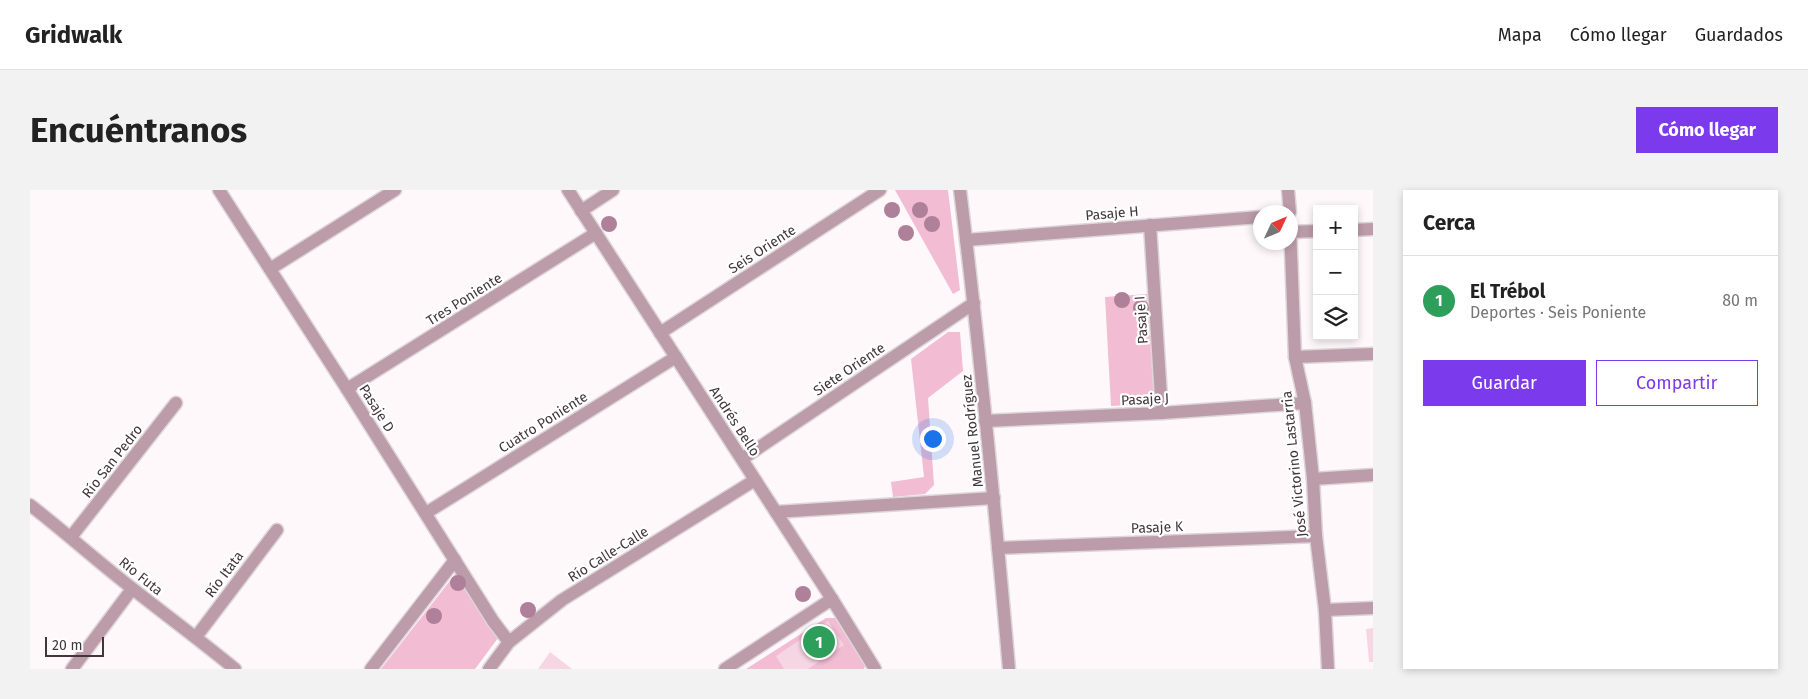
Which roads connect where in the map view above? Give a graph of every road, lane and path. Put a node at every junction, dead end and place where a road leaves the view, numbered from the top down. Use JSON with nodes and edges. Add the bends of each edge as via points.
{"nodes":[{"id":1,"x":219,"y":190,"type":"edge"},
{"id":2,"x":395,"y":190,"type":"edge"},
{"id":3,"x":568,"y":190,"type":"edge"},
{"id":4,"x":613,"y":190,"type":"edge"},
{"id":5,"x":880,"y":190,"type":"edge"},
{"id":6,"x":960,"y":190,"type":"edge"},
{"id":7,"x":1288,"y":190,"type":"edge"},
{"id":8,"x":1289,"y":205,"type":"edge"},
{"id":9,"x":581,"y":211,"type":"junction"},
{"id":10,"x":1253,"y":218,"type":"edge"},
{"id":11,"x":1150,"y":225,"type":"junction"},
{"id":12,"x":1373,"y":229,"type":"edge"},
{"id":13,"x":1358,"y":230,"type":"edge"},
{"id":14,"x":1313,"y":231,"type":"edge"},
{"id":15,"x":1298,"y":232,"type":"edge"},
{"id":16,"x":596,"y":234,"type":"junction"},
{"id":17,"x":966,"y":240,"type":"junction"},
{"id":18,"x":1292,"y":250,"type":"edge"},
{"id":19,"x":270,"y":269,"type":"junction"},
{"id":20,"x":974,"y":303,"type":"junction"},
{"id":21,"x":660,"y":333,"type":"junction"},
{"id":22,"x":1373,"y":354,"type":"edge"},
{"id":23,"x":676,"y":357,"type":"junction"},
{"id":24,"x":1295,"y":357,"type":"junction"},
{"id":25,"x":347,"y":389,"type":"junction"},
{"id":26,"x":176,"y":403,"type":"dead end"},
{"id":27,"x":1306,"y":403,"type":"junction"},
{"id":28,"x":1162,"y":413,"type":"junction"},
{"id":29,"x":985,"y":421,"type":"junction"},
{"id":30,"x":742,"y":459,"type":"junction"},
{"id":31,"x":1373,"y":475,"type":"edge"},
{"id":32,"x":1313,"y":479,"type":"junction"},
{"id":33,"x":755,"y":480,"type":"junction"},
{"id":34,"x":994,"y":498,"type":"junction"},
{"id":35,"x":30,"y":505,"type":"edge"},
{"id":36,"x":776,"y":512,"type":"junction"},
{"id":37,"x":426,"y":513,"type":"junction"},
{"id":38,"x":277,"y":530,"type":"dead end"},
{"id":39,"x":1316,"y":536,"type":"junction"},
{"id":40,"x":72,"y":537,"type":"junction"},
{"id":41,"x":998,"y":548,"type":"junction"},
{"id":42,"x":455,"y":560,"type":"junction"},
{"id":43,"x":132,"y":589,"type":"junction"},
{"id":44,"x":832,"y":599,"type":"junction"},
{"id":45,"x":1373,"y":608,"type":"edge"},
{"id":46,"x":1325,"y":610,"type":"junction"},
{"id":47,"x":196,"y":637,"type":"junction"},
{"id":48,"x":509,"y":642,"type":"junction"},
{"id":49,"x":495,"y":667,"type":"edge"},
{"id":50,"x":72,"y":669,"type":"edge"},
{"id":51,"x":235,"y":669,"type":"edge"},
{"id":52,"x":371,"y":669,"type":"edge"},
{"id":53,"x":725,"y":669,"type":"edge"},
{"id":54,"x":875,"y":669,"type":"edge"},
{"id":55,"x":1009,"y":669,"type":"edge"},
{"id":56,"x":1328,"y":669,"type":"edge"}],
"edges":[{"from":1,"to":19,"type":"street","name":"Pasaje D"},
{"from":2,"to":19,"type":"street"},
{"from":3,"to":9,"type":"street","name":"Andrés Bello"},
{"from":4,"to":9,"type":"street"},
{"from":5,"to":21,"type":"street","name":"Seis Oriente"},
{"from":6,"to":17,"type":"street","name":"Manuel Rodríguez"},
{"from":7,"to":8,"type":"street"},
{"from":9,"to":16,"type":"street","name":"Andrés Bello"},
{"from":10,"to":11,"type":"street","name":"Pasaje H"},
{"from":11,"to":17,"type":"street","name":"Pasaje H"},
{"from":11,"to":28,"type":"street","name":"Pasaje I"},
{"from":12,"to":13,"type":"street"},
{"from":14,"to":15,"type":"street"},
{"from":16,"to":21,"type":"street","name":"Andrés Bello"},
{"from":16,"to":25,"type":"street","name":"Tres Poniente"},
{"from":17,"to":20,"type":"street","name":"Manuel Rodríguez"},
{"from":18,"to":24,"type":"street","name":"José Victorino Lastarria"},
{"from":19,"to":25,"type":"street","name":"Pasaje D"},
{"from":20,"to":29,"type":"street","name":"Manuel Rodríguez"},
{"from":20,"to":30,"type":"street","name":"Siete Oriente"},
{"from":21,"to":23,"type":"street","name":"Andrés Bello"},
{"from":22,"to":24,"type":"street"},
{"from":23,"to":30,"type":"street","name":"Andrés Bello"},
{"from":23,"to":37,"type":"street","name":"Cuatro Poniente"},
{"from":24,"to":27,"type":"street","name":"José Victorino Lastarria"},
{"from":25,"to":37,"type":"street","name":"Pasaje D"},
{"from":26,"to":40,"type":"street","name":"Río San Pedro"},
{"from":27,"to":28,"type":"street","name":"Pasaje J"},
{"from":27,"to":32,"type":"street","name":"José Victorino Lastarria"},
{"from":28,"to":29,"type":"street","name":"Pasaje J"},
{"from":29,"to":34,"type":"street","name":"Manuel Rodríguez"},
{"from":30,"to":33,"type":"street","name":"Andrés Bello"},
{"from":31,"to":32,"type":"street"},
{"from":32,"to":39,"type":"street","name":"José Victorino Lastarria"},
{"from":33,"to":36,"type":"street","name":"Andrés Bello"},
{"from":33,"to":48,"type":"street","name":"Río Calle-Calle","via":[[562,600]]},
{"from":34,"to":36,"type":"street"},
{"from":34,"to":41,"type":"street","name":"Manuel Rodríguez"},
{"from":35,"to":40,"type":"street","name":"Río Futa"},
{"from":36,"to":44,"type":"street","name":"Andrés Bello"},
{"from":37,"to":42,"type":"street","name":"Pasaje D"},
{"from":38,"to":47,"type":"street","name":"Río Itata"},
{"from":39,"to":41,"type":"street","name":"Pasaje K"},
{"from":39,"to":46,"type":"street","name":"José Victorino Lastarria"},
{"from":40,"to":43,"type":"street","name":"Río Futa"},
{"from":41,"to":55,"type":"street","name":"Manuel Rodríguez"},
{"from":42,"to":48,"type":"street","name":"Pasaje D"},
{"from":42,"to":52,"type":"street"},
{"from":43,"to":47,"type":"street","name":"Río Futa"},
{"from":43,"to":50,"type":"street"},
{"from":44,"to":53,"type":"street"},
{"from":44,"to":54,"type":"street","name":"Andrés Bello"},
{"from":45,"to":46,"type":"street"},
{"from":46,"to":56,"type":"street","name":"José Victorino Lastarria"},
{"from":47,"to":51,"type":"street","name":"Río Futa"},
{"from":48,"to":49,"type":"street","name":"Río Calle-Calle"}]}
